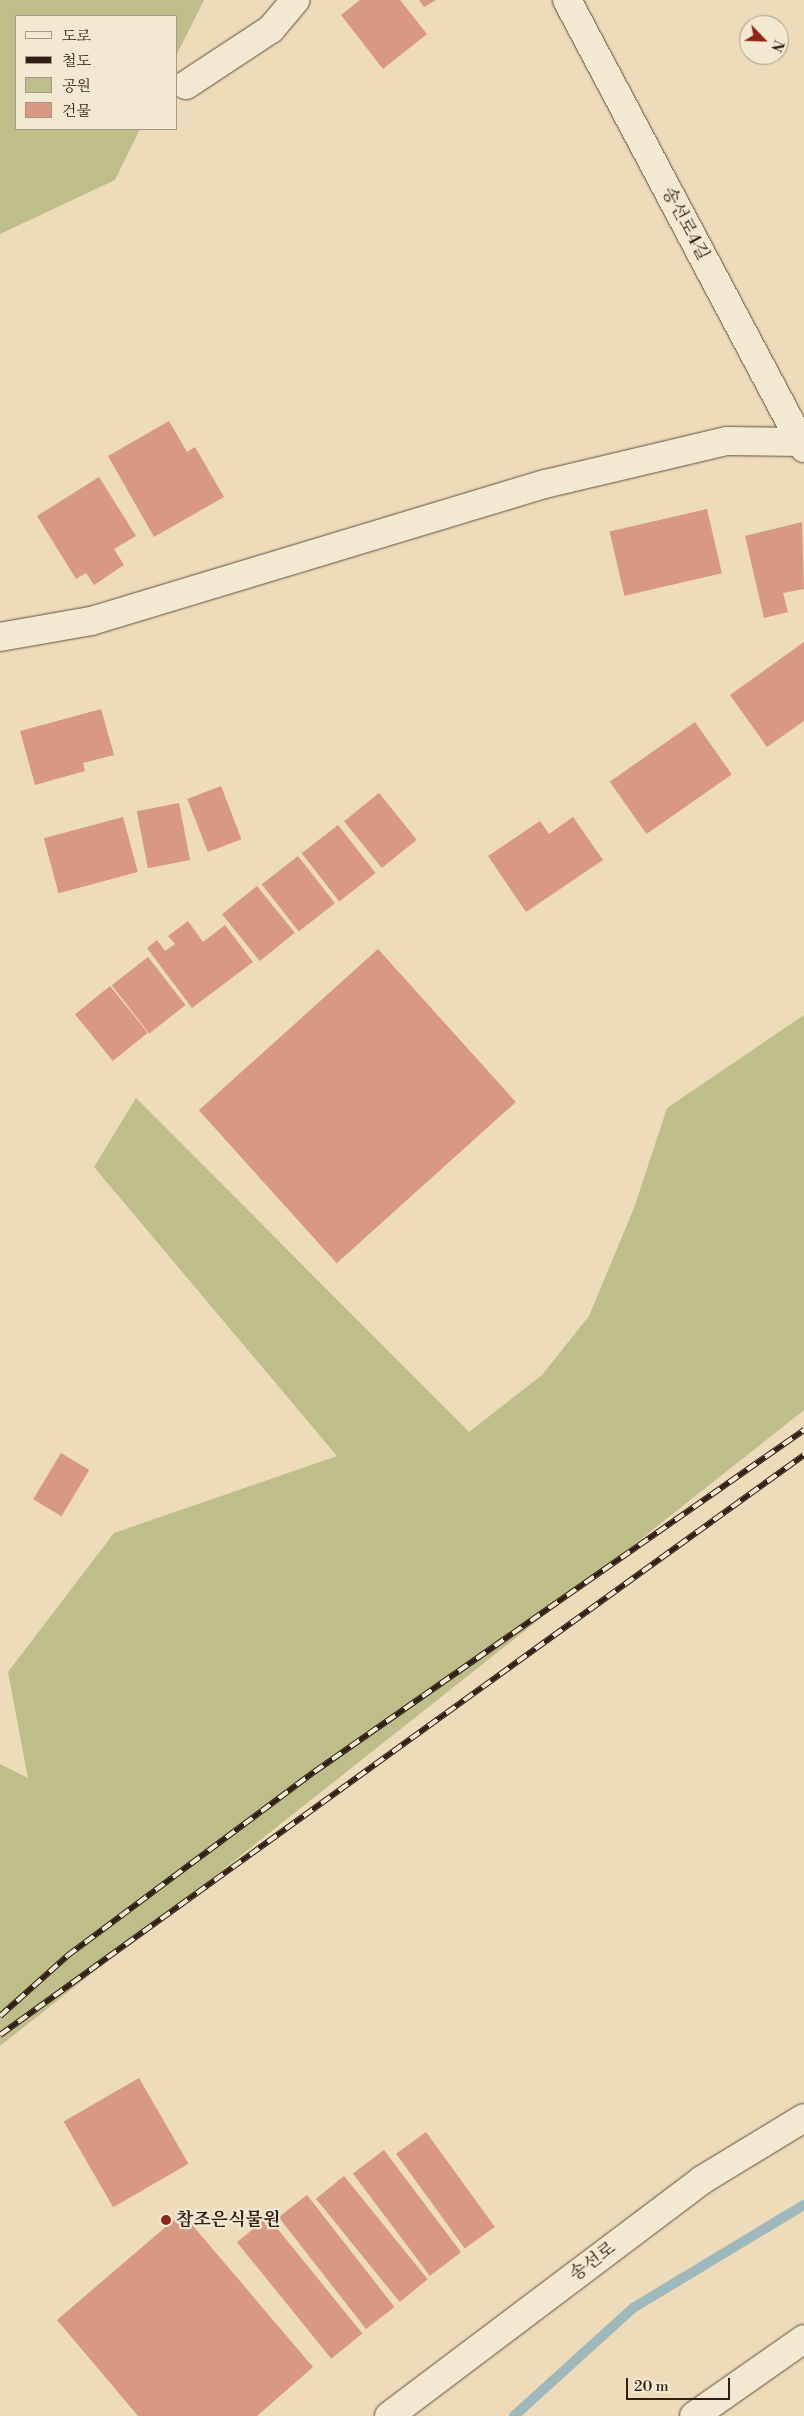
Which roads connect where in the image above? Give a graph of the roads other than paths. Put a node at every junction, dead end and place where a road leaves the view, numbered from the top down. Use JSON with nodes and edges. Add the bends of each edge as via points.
{"nodes":[{"id":1,"x":296,"y":0,"type":"edge"},
{"id":2,"x":567,"y":0,"type":"edge"},
{"id":3,"x":186,"y":85,"type":"dead end"},
{"id":4,"x":802,"y":445,"type":"edge"},
{"id":5,"x":0,"y":637,"type":"edge"},
{"id":6,"x":804,"y":2118,"type":"edge"},
{"id":7,"x":804,"y":2339,"type":"edge"},
{"id":8,"x":389,"y":2416,"type":"edge"},
{"id":9,"x":694,"y":2416,"type":"edge"}],
"edges":[{"from":1,"to":3,"type":"street","via":[[271,29]]},
{"from":2,"to":4,"type":"street","name":"송선로4길"},
{"from":4,"to":5,"type":"street","via":[[727,441],[545,484],[91,621]]},
{"from":6,"to":8,"type":"street","name":"송선로","via":[[702,2180]]},
{"from":7,"to":9,"type":"street"}]}
